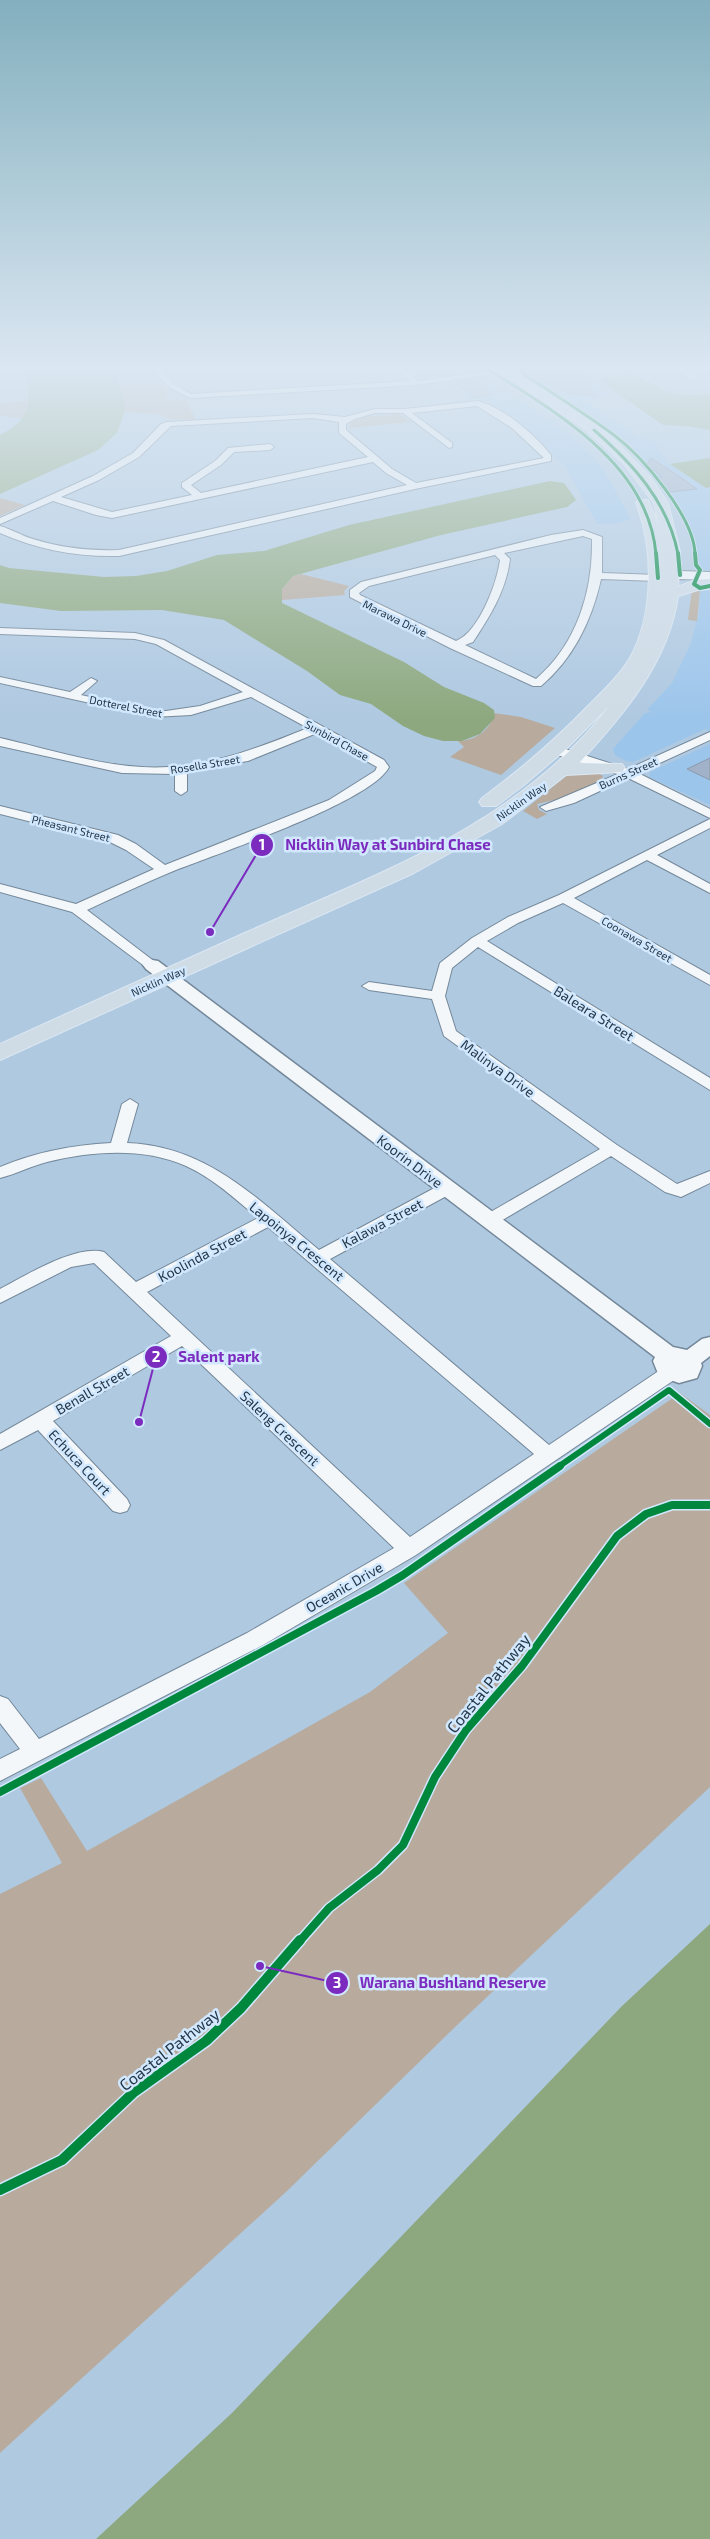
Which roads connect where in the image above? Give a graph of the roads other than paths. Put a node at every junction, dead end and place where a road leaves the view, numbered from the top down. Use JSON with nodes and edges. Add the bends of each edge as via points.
{"nodes":[{"id":1,"x":82,"y":484,"type":"edge"},
{"id":2,"x":186,"y":484,"type":"edge"},
{"id":3,"x":253,"y":484,"type":"edge"},
{"id":4,"x":423,"y":484,"type":"edge"},
{"id":5,"x":631,"y":484,"type":"edge"},
{"id":6,"x":648,"y":484,"type":"edge"},
{"id":7,"x":415,"y":486,"type":"joint"},
{"id":8,"x":199,"y":496,"type":"junction"},
{"id":9,"x":54,"y":498,"type":"junction"},
{"id":10,"x":0,"y":521,"type":"edge"},
{"id":11,"x":0,"y":529,"type":"edge"},
{"id":12,"x":497,"y":551,"type":"junction"},
{"id":13,"x":596,"y":576,"type":"junction"},
{"id":14,"x":710,"y":576,"type":"edge"},
{"id":15,"x":658,"y":578,"type":"junction"},
{"id":16,"x":680,"y":582,"type":"junction"},
{"id":17,"x":710,"y":582,"type":"edge"},
{"id":18,"x":0,"y":630,"type":"edge"},
{"id":19,"x":454,"y":646,"type":"junction"},
{"id":20,"x":0,"y":680,"type":"edge"},
{"id":21,"x":91,"y":681,"type":"dead end"},
{"id":22,"x":251,"y":693,"type":"junction"},
{"id":23,"x":74,"y":695,"type":"junction"},
{"id":24,"x":317,"y":729,"type":"junction"},
{"id":25,"x":710,"y":736,"type":"edge"},
{"id":26,"x":0,"y":742,"type":"edge"},
{"id":27,"x":555,"y":750,"type":"junction"},
{"id":28,"x":571,"y":763,"type":"junction"},
{"id":29,"x":181,"y":770,"type":"junction"},
{"id":30,"x":621,"y":771,"type":"junction"},
{"id":31,"x":181,"y":791,"type":"dead end"},
{"id":32,"x":546,"y":807,"type":"dead end"},
{"id":33,"x":0,"y":810,"type":"edge"},
{"id":34,"x":710,"y":814,"type":"edge"},
{"id":35,"x":710,"y":823,"type":"edge"},
{"id":36,"x":647,"y":856,"type":"junction"},
{"id":37,"x":164,"y":870,"type":"junction"},
{"id":38,"x":0,"y":888,"type":"edge"},
{"id":39,"x":710,"y":889,"type":"edge"},
{"id":40,"x":564,"y":898,"type":"junction"},
{"id":41,"x":77,"y":909,"type":"junction"},
{"id":42,"x":478,"y":941,"type":"junction"},
{"id":43,"x":160,"y":971,"type":"junction"},
{"id":44,"x":710,"y":981,"type":"edge"},
{"id":45,"x":369,"y":986,"type":"dead end"},
{"id":46,"x":438,"y":996,"type":"junction"},
{"id":47,"x":0,"y":1033,"type":"edge"},
{"id":48,"x":0,"y":1052,"type":"edge"},
{"id":49,"x":710,"y":1085,"type":"edge"},
{"id":50,"x":130,"y":1104,"type":"dead end"},
{"id":51,"x":117,"y":1150,"type":"junction"},
{"id":52,"x":611,"y":1150,"type":"junction"},
{"id":53,"x":0,"y":1173,"type":"edge"},
{"id":54,"x":710,"y":1176,"type":"edge"},
{"id":55,"x":446,"y":1188,"type":"junction"},
{"id":56,"x":269,"y":1219,"type":"junction"},
{"id":57,"x":488,"y":1221,"type":"junction"},
{"id":58,"x":318,"y":1258,"type":"junction"},
{"id":59,"x":134,"y":1291,"type":"junction"},
{"id":60,"x":0,"y":1297,"type":"edge"},
{"id":61,"x":184,"y":1337,"type":"junction"},
{"id":62,"x":710,"y":1345,"type":"edge"},
{"id":63,"x":676,"y":1363,"type":"junction"},
{"id":64,"x":40,"y":1420,"type":"junction"},
{"id":65,"x":0,"y":1443,"type":"edge"},
{"id":66,"x":547,"y":1454,"type":"junction"},
{"id":67,"x":120,"y":1505,"type":"dead end"},
{"id":68,"x":409,"y":1549,"type":"junction"},
{"id":69,"x":0,"y":1706,"type":"edge"},
{"id":70,"x":36,"y":1752,"type":"junction"},
{"id":71,"x":0,"y":1771,"type":"edge"}],
"edges":[{"from":1,"to":9,"type":"street"},
{"from":2,"to":8,"type":"street"},
{"from":3,"to":8,"type":"street"},
{"from":4,"to":7,"type":"street"},
{"from":5,"to":15,"type":"highway","name":"Nicklin Way","via":[[652,524],[658,555]]},
{"from":6,"to":16,"type":"highway","name":"Nicklin Way","via":[[670,524],[680,557]]},
{"from":7,"to":11,"type":"street","via":[[119,553],[52,549]]},
{"from":8,"to":9,"type":"street","via":[[112,515],[99,514]]},
{"from":9,"to":10,"type":"street"},
{"from":12,"to":13,"type":"street","name":"Marawa Drive","via":[[583,533],[597,537]]},
{"from":12,"to":19,"type":"street","via":[[504,559],[503,576],[495,598],[469,640]]},
{"from":12,"to":19,"type":"street","name":"Marawa Drive","via":[[365,584],[354,592],[354,597],[360,601]]},
{"from":13,"to":15,"type":"street"},
{"from":13,"to":19,"type":"street","name":"Marawa Drive","via":[[582,624],[571,645],[545,679],[537,684]]},
{"from":14,"to":16,"type":"main road"},
{"from":15,"to":16,"type":"main road"},
{"from":15,"to":27,"type":"highway","name":"Nicklin Way","via":[[647,637],[639,657],[619,685]]},
{"from":16,"to":17,"type":"highway","via":[[696,585]]},
{"from":16,"to":28,"type":"highway","name":"Nicklin Way","via":[[670,635],[645,684],[608,730]]},
{"from":18,"to":22,"type":"street","name":"Sunbird Chase","via":[[150,639],[170,646]]},
{"from":20,"to":23,"type":"street","name":"Dotterel Street"},
{"from":21,"to":23,"type":"street"},
{"from":22,"to":23,"type":"street","name":"Dotterel Street","via":[[176,715],[152,714]]},
{"from":22,"to":24,"type":"street","name":"Sunbird Chase"},
{"from":24,"to":29,"type":"street","name":"Rosella Street","via":[[244,758]]},
{"from":24,"to":37,"type":"street","name":"Sunbird Chase","via":[[380,763],[382,770],[334,803]]},
{"from":25,"to":30,"type":"street","name":"Burns Street"},
{"from":26,"to":29,"type":"street","name":"Rosella Street","via":[[122,769]]},
{"from":27,"to":28,"type":"street"},
{"from":27,"to":43,"type":"highway","name":"Nicklin Way","via":[[476,812],[440,835]]},
{"from":28,"to":30,"type":"highway"},
{"from":28,"to":43,"type":"highway","name":"Nicklin Way","via":[[494,821],[387,877]]},
{"from":29,"to":31,"type":"street"},
{"from":30,"to":32,"type":"street","name":"Burns Street","via":[[570,800]]},
{"from":30,"to":34,"type":"street"},
{"from":33,"to":37,"type":"street","name":"Pheasant Street","via":[[113,838]]},
{"from":35,"to":36,"type":"street","name":"Malinya Drive"},
{"from":36,"to":39,"type":"street"},
{"from":36,"to":40,"type":"street","name":"Malinya Drive"},
{"from":37,"to":41,"type":"street","name":"Sunbird Chase"},
{"from":38,"to":41,"type":"street"},
{"from":40,"to":42,"type":"street","name":"Malinya Drive","via":[[514,920]]},
{"from":40,"to":44,"type":"street","name":"Coonawa Street"},
{"from":41,"to":43,"type":"street"},
{"from":42,"to":46,"type":"street","name":"Malinya Drive","via":[[445,966]]},
{"from":42,"to":49,"type":"street","name":"Baleara Street"},
{"from":43,"to":47,"type":"highway","name":"Nicklin Way"},
{"from":43,"to":48,"type":"highway","name":"Nicklin Way"},
{"from":43,"to":55,"type":"street","name":"Koorin Drive"},
{"from":45,"to":46,"type":"street"},
{"from":46,"to":52,"type":"street","name":"Malinya Drive","via":[[449,1033]]},
{"from":50,"to":51,"type":"street"},
{"from":51,"to":53,"type":"street","name":"Lapoinya Crescent","via":[[56,1155]]},
{"from":51,"to":56,"type":"street","name":"Lapoinya Crescent","via":[[148,1151],[182,1158],[226,1183]]},
{"from":52,"to":54,"type":"street","name":"Malinya Drive","via":[[681,1191]]},
{"from":52,"to":57,"type":"street"},
{"from":55,"to":57,"type":"street","name":"Koorin Drive"},
{"from":55,"to":58,"type":"street","name":"Kalawa Street"},
{"from":56,"to":58,"type":"street","name":"Lapoinya Crescent"},
{"from":56,"to":59,"type":"street","name":"Koolinda Street"},
{"from":57,"to":63,"type":"street","name":"Koorin Drive"},
{"from":58,"to":66,"type":"street","name":"Lapoinya Crescent"},
{"from":59,"to":60,"type":"street","name":"Saleng Crescent","via":[[98,1256],[67,1262]]},
{"from":59,"to":61,"type":"street","name":"Saleng Crescent"},
{"from":61,"to":64,"type":"street","name":"Benall Street"},
{"from":61,"to":68,"type":"street","name":"Saleng Crescent"},
{"from":62,"to":63,"type":"street","name":"Oceanic Drive"},
{"from":63,"to":66,"type":"street","name":"Oceanic Drive"},
{"from":64,"to":65,"type":"street","name":"Benall Street"},
{"from":64,"to":67,"type":"street","name":"Echuca Court"},
{"from":66,"to":68,"type":"street","name":"Oceanic Drive"},
{"from":68,"to":70,"type":"street","name":"Oceanic Drive","via":[[255,1639]]},
{"from":69,"to":70,"type":"street"},
{"from":70,"to":71,"type":"street","name":"Oceanic Drive"}]}
